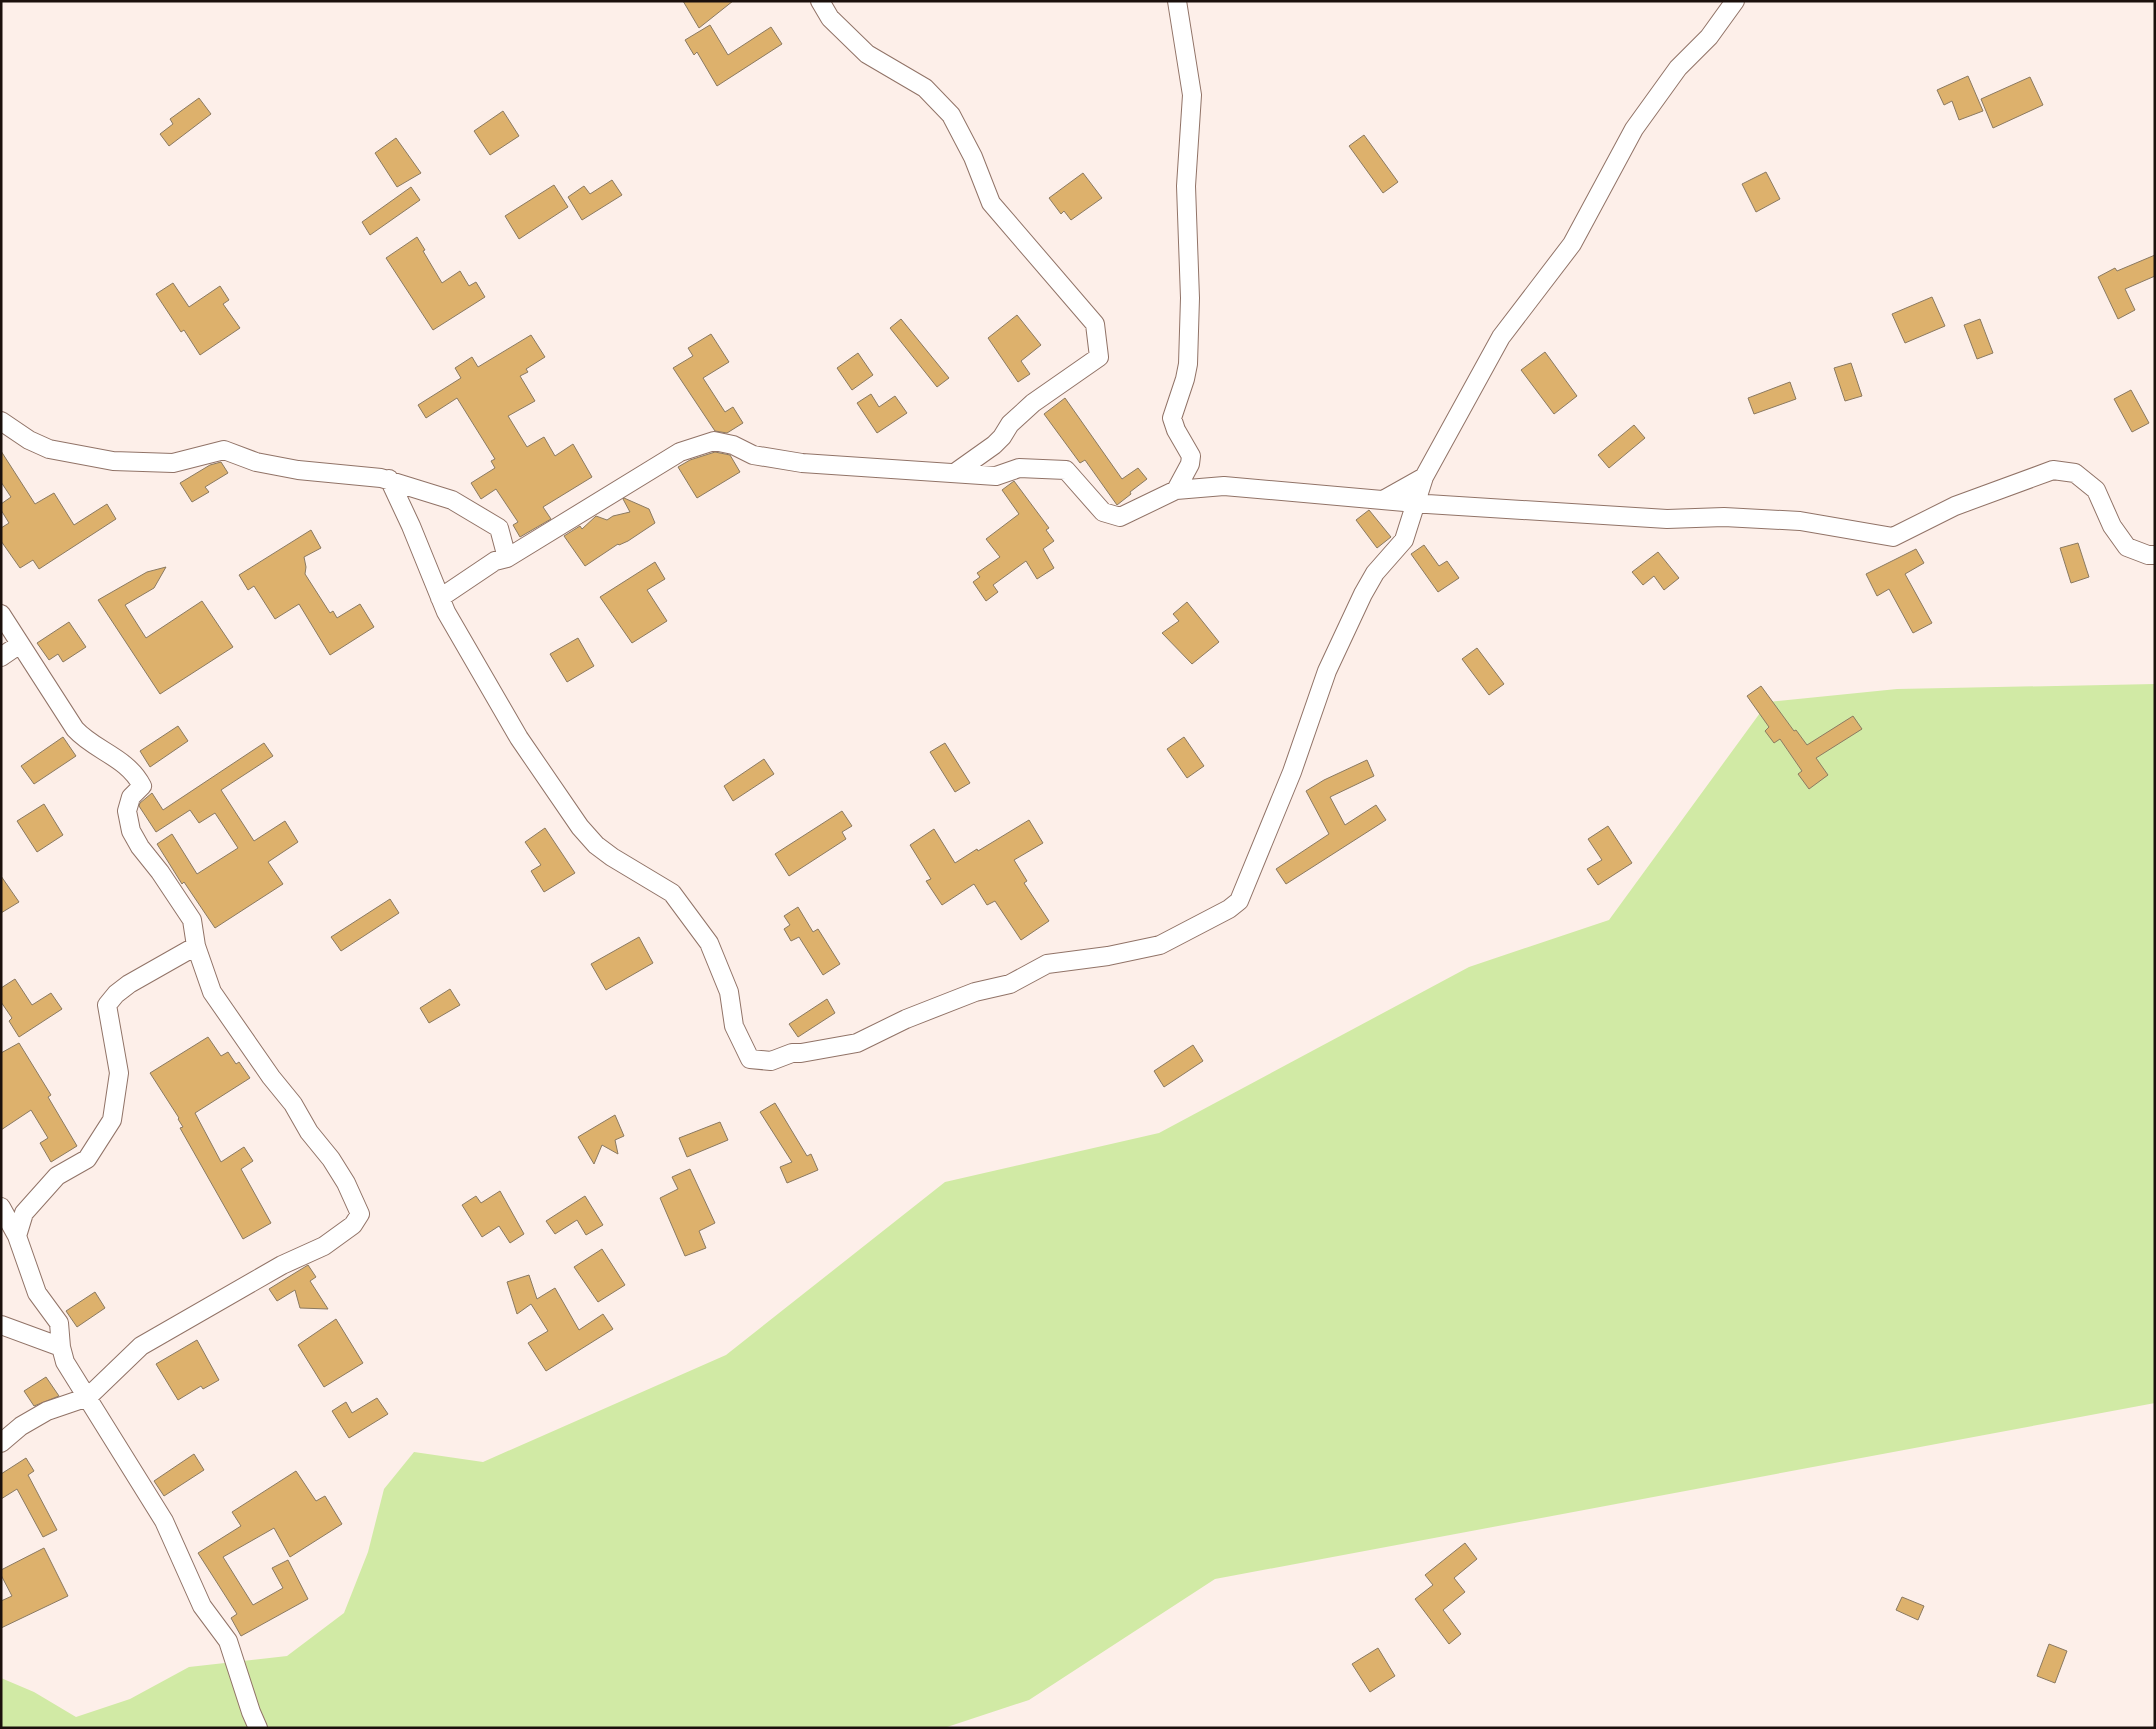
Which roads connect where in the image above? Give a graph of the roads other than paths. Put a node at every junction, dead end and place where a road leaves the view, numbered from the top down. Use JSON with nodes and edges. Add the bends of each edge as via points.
{"nodes":[{"id":1,"x":820,"y":1,"type":"edge"},
{"id":2,"x":1177,"y":1,"type":"edge"},
{"id":3,"x":1735,"y":1,"type":"edge"},
{"id":4,"x":1,"y":421,"type":"edge"},
{"id":5,"x":956,"y":472,"type":"junction"},
{"id":6,"x":1424,"y":477,"type":"junction"},
{"id":7,"x":389,"y":479,"type":"junction"},
{"id":8,"x":1176,"y":490,"type":"junction"},
{"id":9,"x":1383,"y":500,"type":"junction"},
{"id":10,"x":1416,"y":503,"type":"junction"},
{"id":11,"x":2155,"y":555,"type":"edge"},
{"id":12,"x":507,"y":558,"type":"junction"},
{"id":13,"x":440,"y":598,"type":"junction"},
{"id":14,"x":1,"y":614,"type":"edge"},
{"id":15,"x":20,"y":644,"type":"junction"},
{"id":16,"x":1,"y":657,"type":"edge"},
{"id":17,"x":196,"y":946,"type":"junction"},
{"id":18,"x":1,"y":1206,"type":"edge"},
{"id":19,"x":17,"y":1236,"type":"junction"},
{"id":20,"x":1,"y":1325,"type":"edge"},
{"id":21,"x":61,"y":1348,"type":"junction"},
{"id":22,"x":88,"y":1397,"type":"junction"},
{"id":23,"x":1,"y":1443,"type":"edge"},
{"id":24,"x":258,"y":1728,"type":"edge"}],
"edges":[{"from":1,"to":5,"type":"street","via":[[830,18],[867,54],[925,88],[952,115],[991,203],[1095,324],[1099,357],[1033,403],[988,450]]},
{"from":2,"to":8,"type":"street","via":[[1192,95],[1186,186],[1190,298],[1188,364],[1172,418],[1191,456]]},
{"from":3,"to":6,"type":"street","via":[[1709,37],[1678,68],[1634,129],[1572,244],[1501,337]]},
{"from":4,"to":7,"type":"street","via":[[49,449],[113,461],[173,463],[224,450],[256,462],[298,470]]},
{"from":5,"to":8,"type":"street","via":[[996,476],[1019,468],[1066,470],[1103,512],[1120,517]]},
{"from":5,"to":12,"type":"street","via":[[802,463],[753,455],[733,445],[714,441],[680,452]]},
{"from":6,"to":9,"type":"street"},
{"from":6,"to":10,"type":"street"},
{"from":7,"to":12,"type":"street","via":[[452,500],[499,528]]},
{"from":7,"to":13,"type":"street"},
{"from":8,"to":9,"type":"street","via":[[1224,486]]},
{"from":9,"to":10,"type":"street"},
{"from":10,"to":11,"type":"street","via":[[1667,519],[1724,516],[1800,521],[1893,537],[1955,506],[2053,470],[2075,473],[2096,490],[2112,526],[2127,547]]},
{"from":10,"to":13,"type":"street","via":[[1404,540],[1371,580],[1328,671],[1292,772],[1236,905],[1160,945],[1047,964],[1010,984],[974,992],[906,1019],[858,1043],[792,1053],[771,1060],[750,1059],[734,1026],[729,992],[708,943],[672,893],[612,857],[580,827],[519,738]]},
{"from":12,"to":13,"type":"street","via":[[495,561]]},
{"from":14,"to":15,"type":"street"},
{"from":15,"to":16,"type":"street"},
{"from":15,"to":17,"type":"street","via":[[75,729],[136,774],[142,786],[131,797],[126,811],[131,830],[192,920]]},
{"from":17,"to":19,"type":"street","via":[[129,984],[107,1005],[119,1073],[112,1120],[87,1159],[57,1176],[24,1213]]},
{"from":17,"to":22,"type":"street","via":[[212,992],[330,1159],[360,1214],[353,1225],[324,1246],[282,1265],[141,1346]]},
{"from":18,"to":19,"type":"street"},
{"from":19,"to":21,"type":"street","via":[[37,1294],[59,1323]]},
{"from":20,"to":21,"type":"street"},
{"from":21,"to":22,"type":"street","via":[[65,1362]]},
{"from":22,"to":23,"type":"street","via":[[47,1411],[21,1426]]},
{"from":22,"to":24,"type":"street","via":[[164,1521],[202,1606],[228,1641]]}]}
